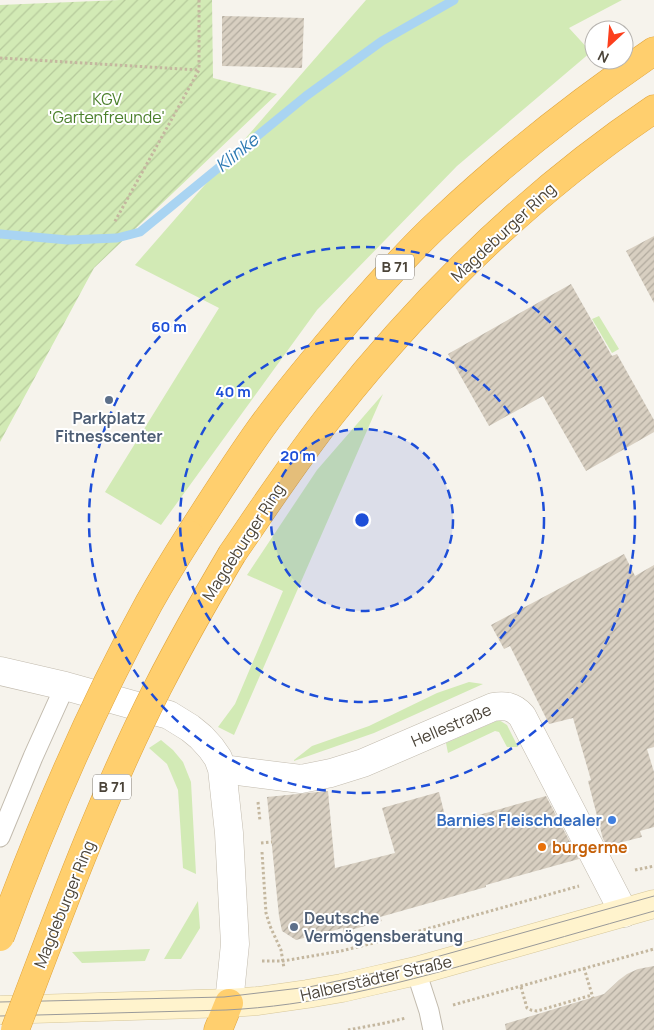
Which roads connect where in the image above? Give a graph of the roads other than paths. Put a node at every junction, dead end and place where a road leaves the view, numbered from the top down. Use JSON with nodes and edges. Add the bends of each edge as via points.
{"nodes":[{"id":1,"x":654,"y":51,"type":"edge"},
{"id":2,"x":654,"y":109,"type":"edge"},
{"id":3,"x":0,"y":671,"type":"edge"},
{"id":4,"x":65,"y":686,"type":"junction"},
{"id":5,"x":222,"y":769,"type":"junction"},
{"id":6,"x":0,"y":837,"type":"edge"},
{"id":7,"x":654,"y":904,"type":"edge"},
{"id":8,"x":624,"y":913,"type":"junction"},
{"id":9,"x":0,"y":937,"type":"edge"},
{"id":10,"x":416,"y":971,"type":"junction"},
{"id":11,"x":229,"y":1003,"type":"junction"},
{"id":12,"x":0,"y":1010,"type":"edge"},
{"id":13,"x":15,"y":1030,"type":"edge"},
{"id":14,"x":218,"y":1030,"type":"edge"},
{"id":15,"x":433,"y":1030,"type":"edge"}],
"edges":[{"from":1,"to":9,"type":"highway","number":"B 71","bridge":true,"via":[[573,109],[441,220],[338,332],[262,428],[190,535],[112,674],[59,789]]},
{"from":2,"to":13,"type":"highway","name":"Magdeburger Ring","number":"B 71","bridge":true,"via":[[594,152],[476,254],[369,368],[277,489],[232,554],[158,687],[106,801]]},
{"from":3,"to":4,"type":"street"},
{"from":4,"to":5,"type":"street","via":[[180,721],[201,737],[218,758]]},
{"from":4,"to":6,"type":"lane"},
{"from":5,"to":8,"type":"street","name":"Hellestraße","via":[[301,779],[331,773],[363,763],[493,707],[510,707],[522,716]]},
{"from":5,"to":11,"type":"street","via":[[235,944]]},
{"from":7,"to":8,"type":"main road","name":"Halberstädter Straße"},
{"from":8,"to":10,"type":"main road","name":"Halberstädter Straße"},
{"from":10,"to":11,"type":"main road","name":"Halberstädter Straße","via":[[307,994]]},
{"from":10,"to":15,"type":"lane"},
{"from":11,"to":12,"type":"main road","name":"Halberstädter Straße"},
{"from":11,"to":14,"type":"highway"}]}
